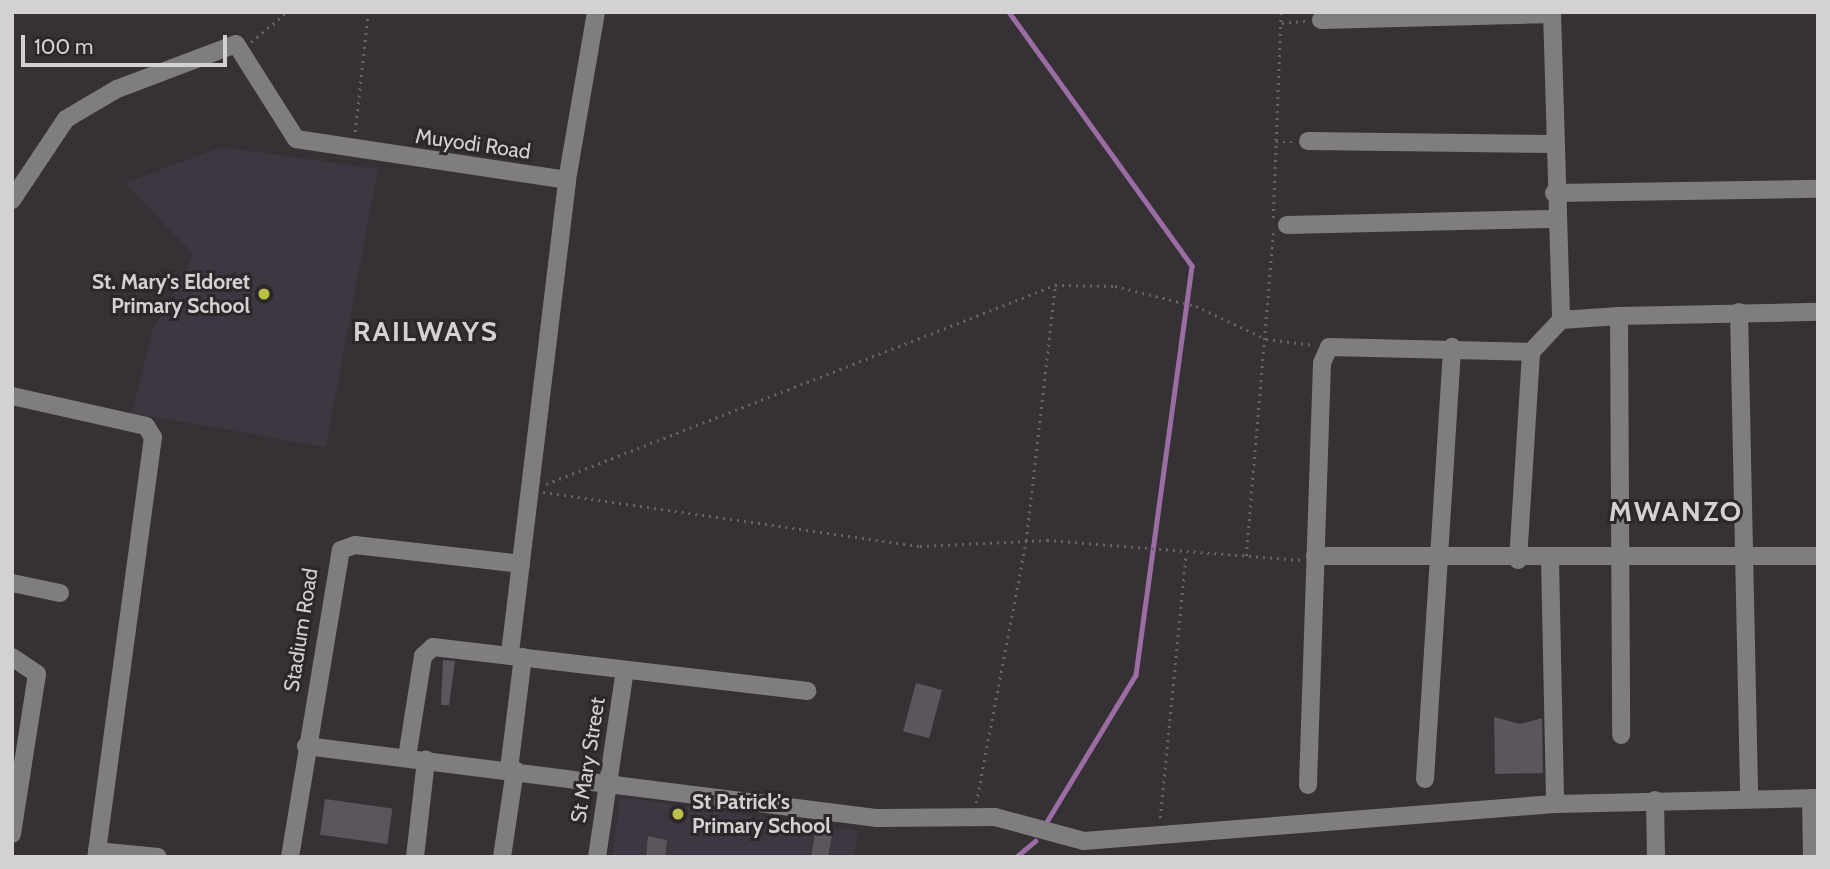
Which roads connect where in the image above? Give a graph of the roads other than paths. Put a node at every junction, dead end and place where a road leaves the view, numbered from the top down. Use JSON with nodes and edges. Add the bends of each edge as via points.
{"nodes":[{"id":1,"x":596,"y":12,"type":"edge"},
{"id":2,"x":1552,"y":13,"type":"edge"},
{"id":3,"x":1321,"y":20,"type":"road end"},
{"id":4,"x":1308,"y":141,"type":"dead end"},
{"id":5,"x":1555,"y":144,"type":"junction"},
{"id":6,"x":566,"y":180,"type":"junction"},
{"id":7,"x":1818,"y":189,"type":"edge"},
{"id":8,"x":1554,"y":193,"type":"junction"},
{"id":9,"x":12,"y":200,"type":"edge"},
{"id":10,"x":1556,"y":219,"type":"junction"},
{"id":11,"x":1287,"y":225,"type":"dead end"},
{"id":12,"x":1740,"y":312,"type":"junction"},
{"id":13,"x":1818,"y":312,"type":"edge"},
{"id":14,"x":1619,"y":316,"type":"junction"},
{"id":15,"x":1560,"y":320,"type":"junction"},
{"id":16,"x":1452,"y":347,"type":"junction"},
{"id":17,"x":1531,"y":352,"type":"junction"},
{"id":18,"x":12,"y":396,"type":"edge"},
{"id":19,"x":1818,"y":556,"type":"edge"},
{"id":20,"x":1315,"y":558,"type":"junction"},
{"id":21,"x":1623,"y":558,"type":"junction"},
{"id":22,"x":1746,"y":558,"type":"junction"},
{"id":23,"x":1518,"y":559,"type":"junction"},
{"id":24,"x":1550,"y":559,"type":"junction"},
{"id":25,"x":1436,"y":560,"type":"junction"},
{"id":26,"x":521,"y":564,"type":"junction"},
{"id":27,"x":12,"y":583,"type":"edge"},
{"id":28,"x":60,"y":593,"type":"dead end"},
{"id":29,"x":517,"y":655,"type":"junction"},
{"id":30,"x":12,"y":657,"type":"edge"},
{"id":31,"x":625,"y":670,"type":"junction"},
{"id":32,"x":807,"y":691,"type":"dead end"},
{"id":33,"x":1621,"y":735,"type":"dead end"},
{"id":34,"x":306,"y":746,"type":"junction"},
{"id":35,"x":407,"y":757,"type":"junction"},
{"id":36,"x":426,"y":760,"type":"junction"},
{"id":37,"x":512,"y":770,"type":"junction"},
{"id":38,"x":1425,"y":779,"type":"dead end"},
{"id":39,"x":607,"y":781,"type":"junction"},
{"id":40,"x":1308,"y":785,"type":"dead end"},
{"id":41,"x":1749,"y":797,"type":"junction"},
{"id":42,"x":1814,"y":798,"type":"edge"},
{"id":43,"x":1655,"y":800,"type":"junction"},
{"id":44,"x":1555,"y":804,"type":"junction"},
{"id":45,"x":12,"y":834,"type":"edge"},
{"id":46,"x":97,"y":854,"type":"edge"},
{"id":47,"x":158,"y":857,"type":"edge"},
{"id":48,"x":290,"y":857,"type":"edge"},
{"id":49,"x":415,"y":857,"type":"edge"},
{"id":50,"x":502,"y":857,"type":"edge"},
{"id":51,"x":597,"y":857,"type":"edge"},
{"id":52,"x":1656,"y":857,"type":"edge"},
{"id":53,"x":1812,"y":857,"type":"edge"}],
"edges":[{"from":1,"to":6,"type":"street"},
{"from":2,"to":3,"type":"street"},
{"from":2,"to":5,"type":"street"},
{"from":4,"to":5,"type":"street"},
{"from":5,"to":8,"type":"street"},
{"from":6,"to":9,"type":"street","name":"Muyodi Road","via":[[296,139],[280,121],[245,50],[219,46],[117,89],[66,119]]},
{"from":6,"to":26,"type":"street"},
{"from":7,"to":8,"type":"street"},
{"from":8,"to":10,"type":"street"},
{"from":10,"to":11,"type":"street"},
{"from":10,"to":15,"type":"street"},
{"from":12,"to":13,"type":"street"},
{"from":12,"to":14,"type":"street"},
{"from":12,"to":22,"type":"street"},
{"from":14,"to":15,"type":"street"},
{"from":14,"to":21,"type":"street"},
{"from":15,"to":17,"type":"street"},
{"from":16,"to":17,"type":"street"},
{"from":16,"to":20,"type":"street","via":[[1329,347],[1322,363]]},
{"from":16,"to":25,"type":"street"},
{"from":17,"to":23,"type":"street"},
{"from":18,"to":46,"type":"street","via":[[146,426],[153,437]]},
{"from":19,"to":22,"type":"street"},
{"from":20,"to":25,"type":"street"},
{"from":20,"to":40,"type":"street"},
{"from":21,"to":22,"type":"street"},
{"from":21,"to":24,"type":"street"},
{"from":21,"to":33,"type":"street"},
{"from":22,"to":41,"type":"street"},
{"from":23,"to":24,"type":"street"},
{"from":23,"to":25,"type":"street"},
{"from":24,"to":44,"type":"street"},
{"from":25,"to":38,"type":"street"},
{"from":26,"to":29,"type":"street"},
{"from":26,"to":34,"type":"street","name":"Stadium Road","via":[[355,545],[341,550]]},
{"from":27,"to":28,"type":"street"},
{"from":29,"to":31,"type":"street"},
{"from":29,"to":35,"type":"street","via":[[446,645],[423,656]]},
{"from":29,"to":37,"type":"street"},
{"from":30,"to":45,"type":"street","via":[[37,674]]},
{"from":31,"to":32,"type":"street"},
{"from":31,"to":39,"type":"street","name":"St Mary Street"},
{"from":34,"to":35,"type":"street"},
{"from":34,"to":48,"type":"street","name":"Stadium Road"},
{"from":35,"to":36,"type":"street"},
{"from":36,"to":37,"type":"street"},
{"from":36,"to":49,"type":"street"},
{"from":37,"to":39,"type":"street"},
{"from":37,"to":50,"type":"street"},
{"from":39,"to":44,"type":"street","via":[[877,818],[995,817],[1084,841]]},
{"from":39,"to":51,"type":"street","name":"St Mary Street"},
{"from":41,"to":42,"type":"street"},
{"from":41,"to":43,"type":"street"},
{"from":42,"to":53,"type":"street"},
{"from":43,"to":44,"type":"street"},
{"from":43,"to":52,"type":"street"},
{"from":46,"to":47,"type":"street"}]}
